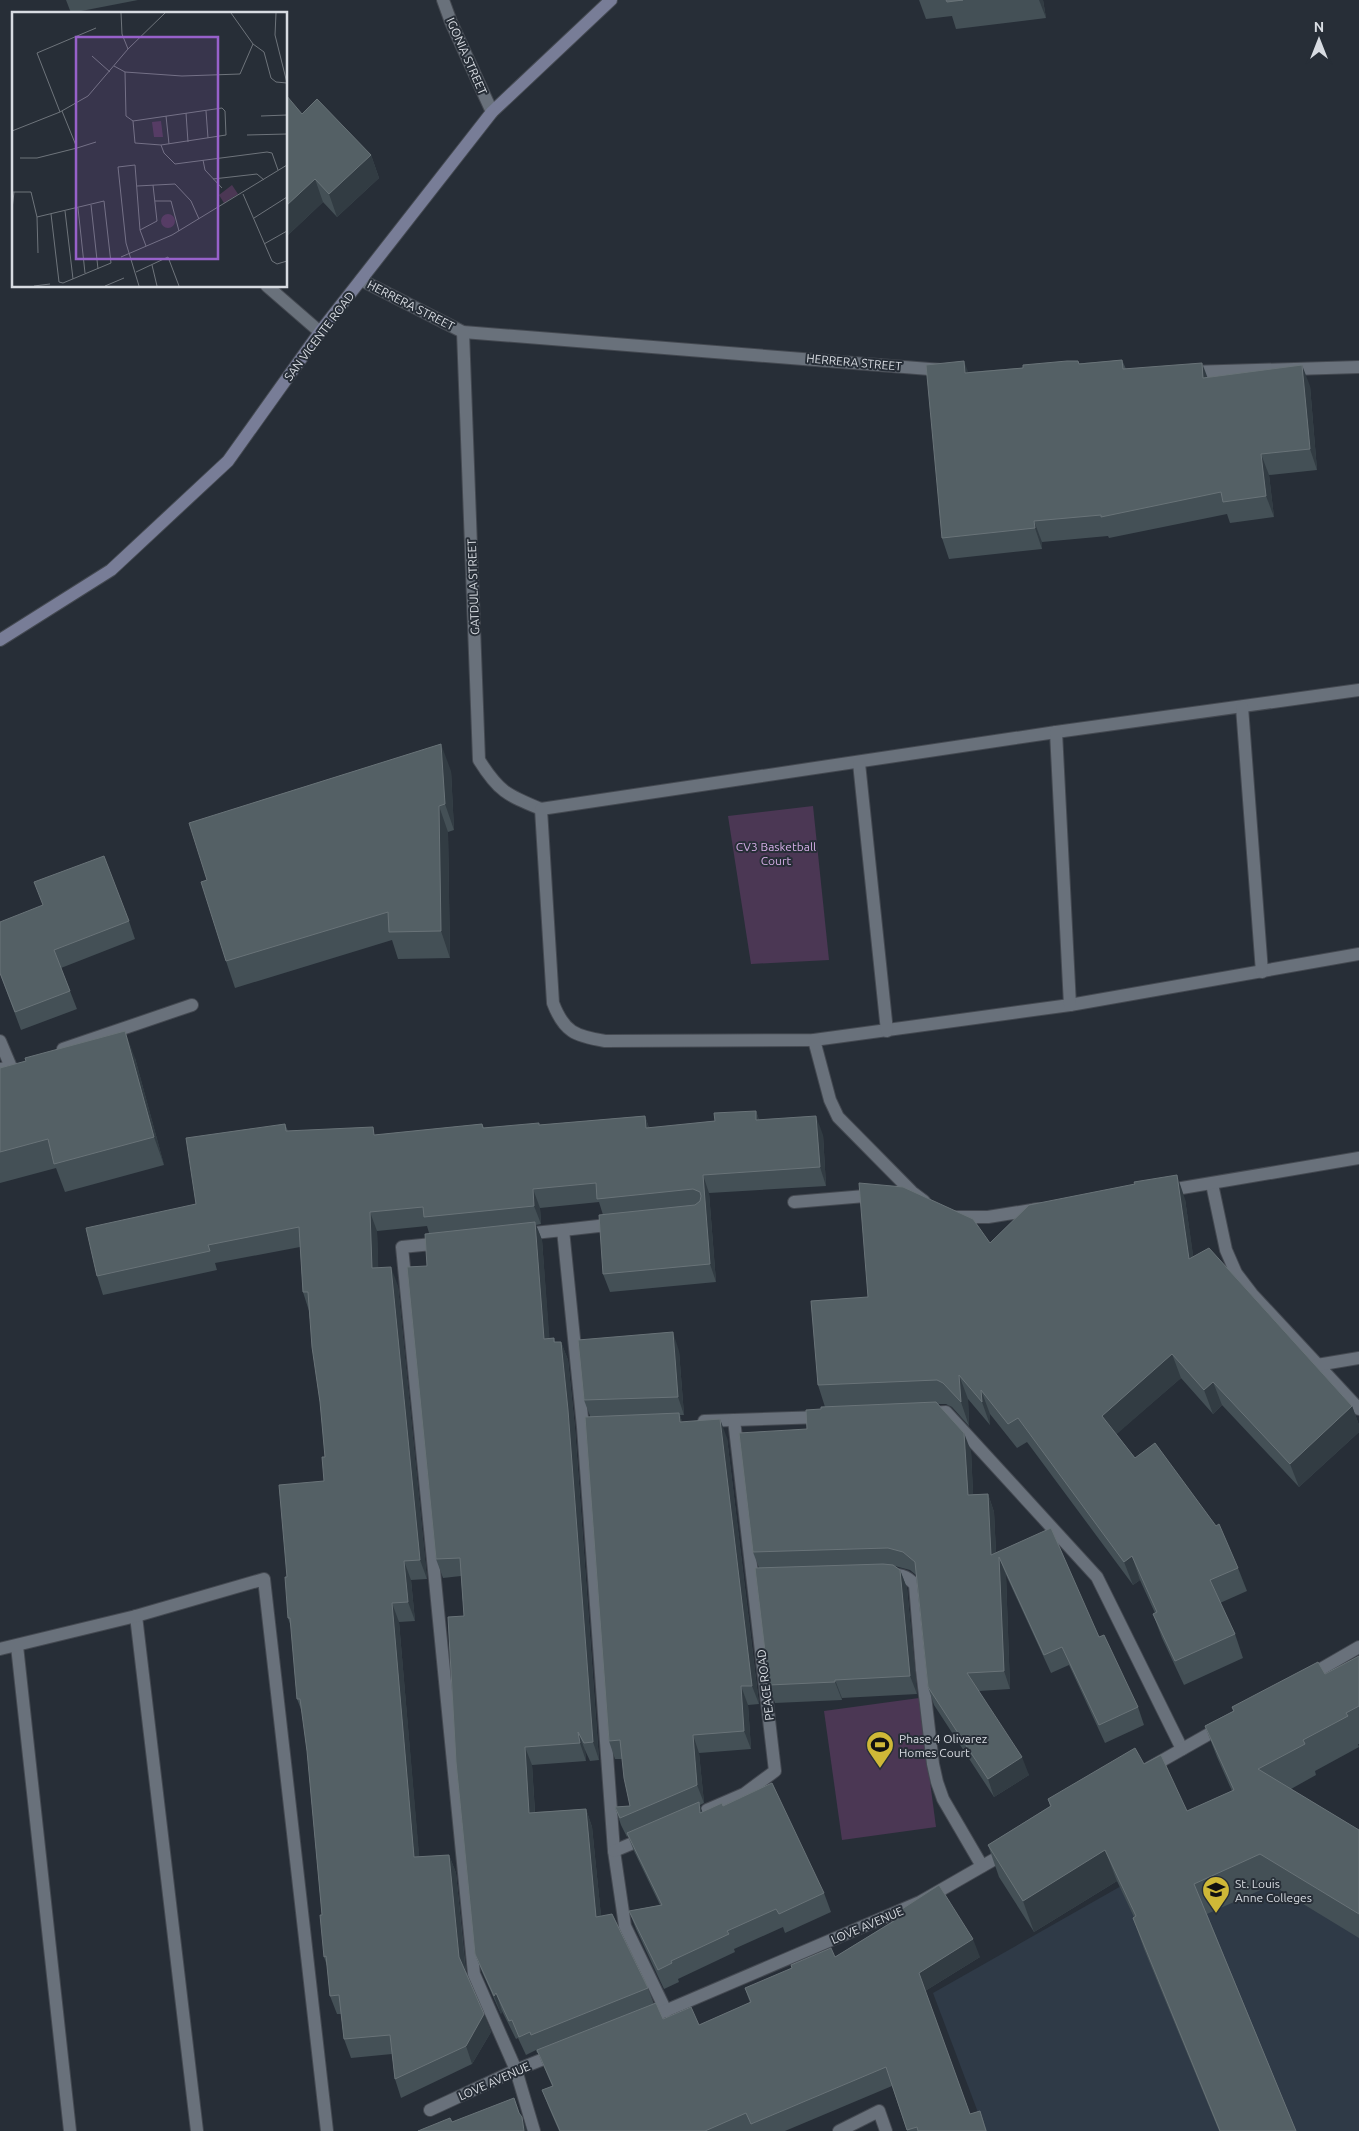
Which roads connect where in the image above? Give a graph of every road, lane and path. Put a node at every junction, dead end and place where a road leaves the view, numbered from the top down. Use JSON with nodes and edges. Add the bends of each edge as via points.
{"nodes":[{"id":1,"x":443,"y":0,"type":"edge"},
{"id":2,"x":611,"y":0,"type":"edge"},
{"id":3,"x":492,"y":112,"type":"junction"},
{"id":4,"x":361,"y":280,"type":"junction"},
{"id":5,"x":269,"y":288,"type":"edge"},
{"id":6,"x":320,"y":332,"type":"junction"},
{"id":7,"x":463,"y":332,"type":"junction"},
{"id":8,"x":1359,"y":368,"type":"edge"},
{"id":9,"x":959,"y":371,"type":"edge"},
{"id":10,"x":1173,"y":372,"type":"edge"},
{"id":11,"x":0,"y":640,"type":"edge"},
{"id":12,"x":1359,"y":690,"type":"edge"},
{"id":13,"x":1242,"y":707,"type":"junction"},
{"id":14,"x":1056,"y":732,"type":"junction"},
{"id":15,"x":859,"y":763,"type":"junction"},
{"id":16,"x":541,"y":809,"type":"junction"},
{"id":17,"x":1359,"y":954,"type":"edge"},
{"id":18,"x":1262,"y":972,"type":"junction"},
{"id":19,"x":192,"y":1005,"type":"dead end"},
{"id":20,"x":1070,"y":1005,"type":"junction"},
{"id":21,"x":887,"y":1031,"type":"junction"},
{"id":22,"x":814,"y":1040,"type":"junction"},
{"id":23,"x":0,"y":1041,"type":"edge"},
{"id":24,"x":47,"y":1054,"type":"edge"},
{"id":25,"x":10,"y":1066,"type":"edge"},
{"id":26,"x":1359,"y":1158,"type":"edge"},
{"id":27,"x":1212,"y":1184,"type":"junction"},
{"id":28,"x":912,"y":1192,"type":"junction"},
{"id":29,"x":1154,"y":1192,"type":"edge"},
{"id":30,"x":794,"y":1202,"type":"dead end"},
{"id":31,"x":1046,"y":1208,"type":"edge"},
{"id":32,"x":632,"y":1223,"type":"edge"},
{"id":33,"x":563,"y":1230,"type":"junction"},
{"id":34,"x":516,"y":1235,"type":"edge"},
{"id":35,"x":459,"y":1241,"type":"edge"},
{"id":36,"x":1359,"y":1358,"type":"edge"},
{"id":37,"x":1317,"y":1365,"type":"junction"},
{"id":38,"x":1359,"y":1409,"type":"edge"},
{"id":39,"x":917,"y":1413,"type":"edge"},
{"id":40,"x":830,"y":1416,"type":"edge"},
{"id":41,"x":734,"y":1420,"type":"junction"},
{"id":42,"x":687,"y":1422,"type":"edge"},
{"id":43,"x":876,"y":1575,"type":"edge"},
{"id":44,"x":136,"y":1616,"type":"junction"},
{"id":45,"x":17,"y":1646,"type":"junction"},
{"id":46,"x":1359,"y":1647,"type":"edge"},
{"id":47,"x":0,"y":1649,"type":"edge"},
{"id":48,"x":1300,"y":1681,"type":"edge"},
{"id":49,"x":1232,"y":1720,"type":"edge"},
{"id":50,"x":1182,"y":1749,"type":"junction"},
{"id":51,"x":1140,"y":1774,"type":"edge"},
{"id":52,"x":692,"y":1817,"type":"edge"},
{"id":53,"x":658,"y":1832,"type":"edge"},
{"id":54,"x":1015,"y":1846,"type":"edge"},
{"id":55,"x":614,"y":1851,"type":"junction"},
{"id":56,"x":982,"y":1866,"type":"junction"},
{"id":57,"x":666,"y":2011,"type":"junction"},
{"id":58,"x":648,"y":2018,"type":"edge"},
{"id":59,"x":569,"y":2049,"type":"edge"},
{"id":60,"x":516,"y":2070,"type":"junction"},
{"id":61,"x":430,"y":2110,"type":"dead end"},
{"id":62,"x":70,"y":2131,"type":"edge"},
{"id":63,"x":197,"y":2131,"type":"edge"},
{"id":64,"x":327,"y":2131,"type":"edge"},
{"id":65,"x":534,"y":2131,"type":"edge"},
{"id":66,"x":839,"y":2131,"type":"edge"},
{"id":67,"x":886,"y":2131,"type":"edge"}],
"edges":[{"from":1,"to":3,"type":"street","name":"IGONIA STREET"},
{"from":2,"to":3,"type":"main road","name":"SAN VICENTE ROAD"},
{"from":3,"to":4,"type":"main road","name":"SAN VICENTE ROAD"},
{"from":4,"to":6,"type":"main road","name":"SAN VICENTE ROAD"},
{"from":4,"to":7,"type":"street","name":"HERRERA STREET"},
{"from":5,"to":6,"type":"street"},
{"from":6,"to":11,"type":"main road","name":"SAN VICENTE ROAD","via":[[228,461],[111,570]]},
{"from":7,"to":9,"type":"street","name":"HERRERA STREET"},
{"from":7,"to":16,"type":"street","name":"GATDULA STREET","via":[[479,760],[493,782],[511,797]]},
{"from":8,"to":10,"type":"street"},
{"from":12,"to":13,"type":"street"},
{"from":13,"to":14,"type":"street"},
{"from":13,"to":18,"type":"street"},
{"from":14,"to":15,"type":"street"},
{"from":14,"to":20,"type":"street"},
{"from":15,"to":16,"type":"street"},
{"from":15,"to":21,"type":"street"},
{"from":16,"to":22,"type":"street","via":[[553,1003],[559,1019],[568,1030],[605,1041]]},
{"from":17,"to":18,"type":"street"},
{"from":18,"to":20,"type":"street"},
{"from":19,"to":24,"type":"street"},
{"from":20,"to":21,"type":"street"},
{"from":21,"to":22,"type":"street"},
{"from":22,"to":28,"type":"street","via":[[830,1100],[838,1117]]},
{"from":23,"to":25,"type":"street"},
{"from":26,"to":27,"type":"street"},
{"from":27,"to":29,"type":"street"},
{"from":27,"to":37,"type":"street","via":[[1226,1250],[1236,1273]]},
{"from":28,"to":30,"type":"street"},
{"from":28,"to":31,"type":"street","via":[[946,1217],[988,1217]]},
{"from":32,"to":33,"type":"street"},
{"from":33,"to":34,"type":"street"},
{"from":33,"to":55,"type":"street","via":[[588,1426]]},
{"from":35,"to":60,"type":"street","via":[[402,1247],[474,1974]]},
{"from":36,"to":37,"type":"street"},
{"from":37,"to":38,"type":"street"},
{"from":39,"to":50,"type":"street","via":[[946,1412],[1098,1577]]},
{"from":40,"to":41,"type":"street"},
{"from":41,"to":42,"type":"street"},
{"from":41,"to":52,"type":"street","name":"PEACE ROAD","via":[[758,1578],[775,1771],[744,1794]]},
{"from":43,"to":56,"type":"street","via":[[904,1576],[910,1578],[915,1586],[937,1782],[943,1799]]},
{"from":44,"to":45,"type":"street"},
{"from":44,"to":63,"type":"street"},
{"from":44,"to":64,"type":"street","via":[[264,1579]]},
{"from":45,"to":47,"type":"street"},
{"from":45,"to":62,"type":"street"},
{"from":46,"to":48,"type":"street"},
{"from":49,"to":50,"type":"street"},
{"from":50,"to":51,"type":"street"},
{"from":53,"to":55,"type":"street"},
{"from":54,"to":56,"type":"street","name":"LOVE AVENUE"},
{"from":55,"to":57,"type":"street","via":[[625,1926]]},
{"from":56,"to":57,"type":"street","name":"LOVE AVENUE","via":[[920,1902]]},
{"from":57,"to":58,"type":"street","name":"LOVE AVENUE"},
{"from":59,"to":60,"type":"street","name":"LOVE AVENUE"},
{"from":60,"to":61,"type":"street","name":"LOVE AVENUE"},
{"from":60,"to":65,"type":"street"},
{"from":66,"to":67,"type":"street","via":[[879,2112]]}]}
